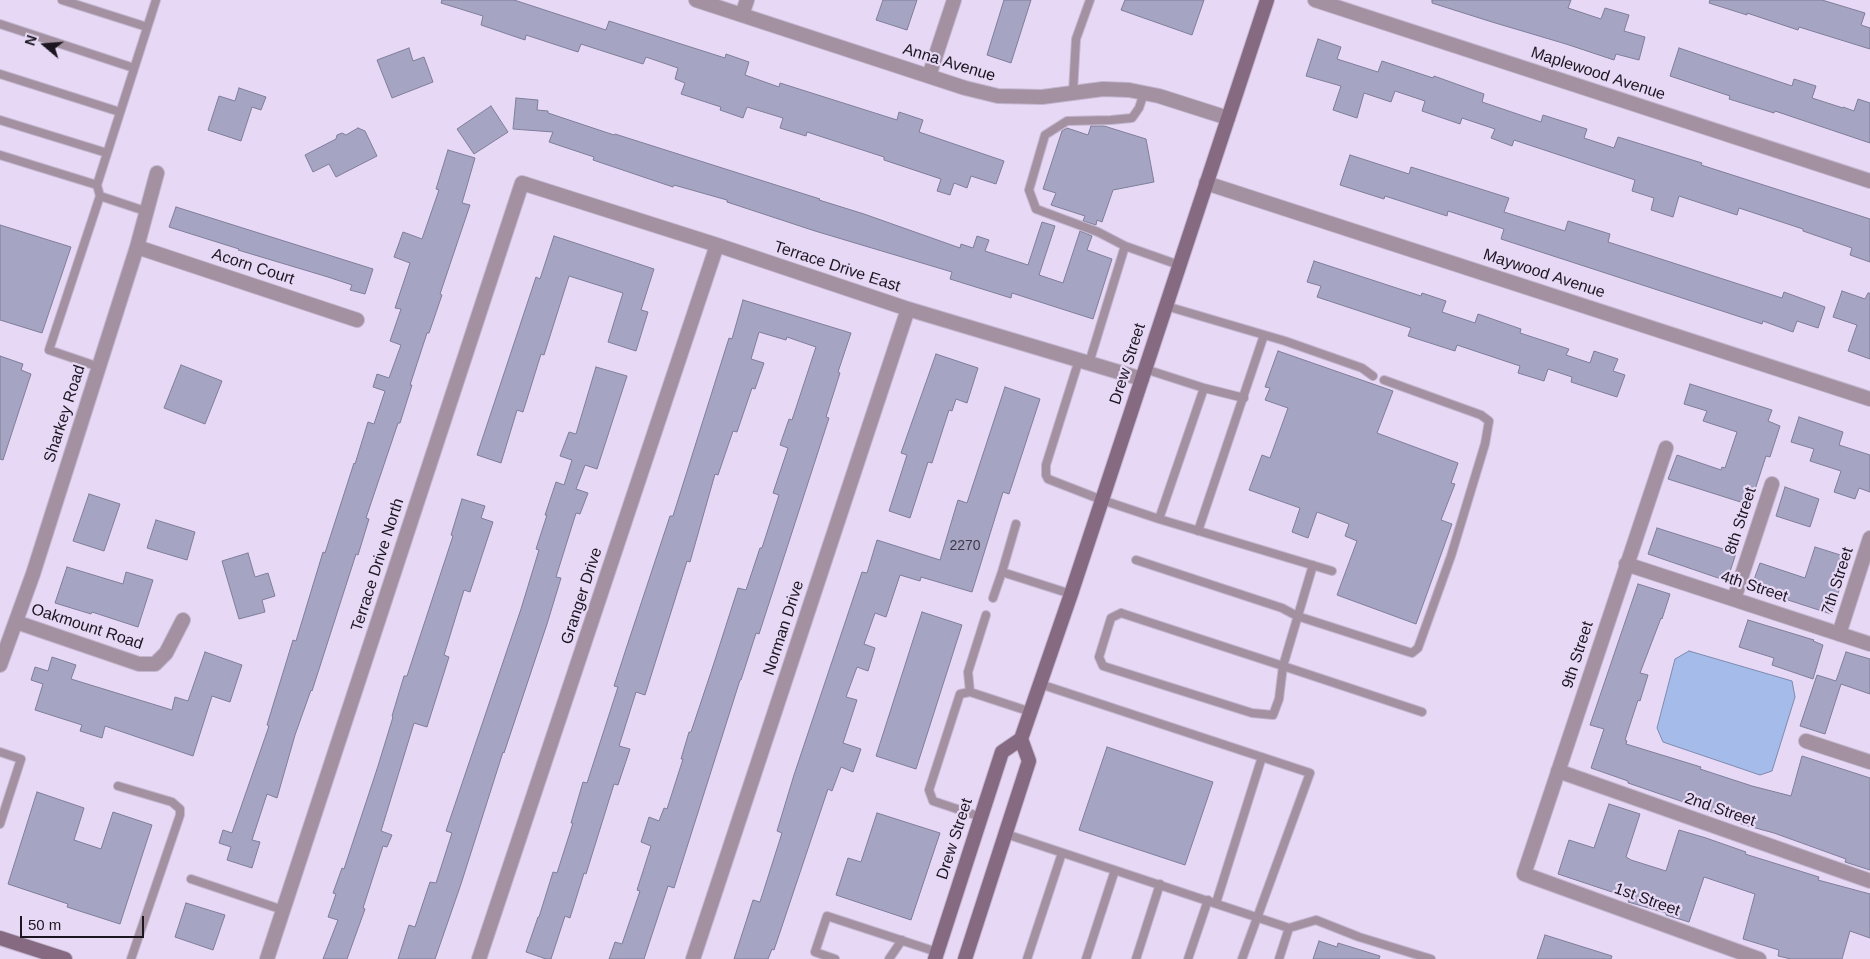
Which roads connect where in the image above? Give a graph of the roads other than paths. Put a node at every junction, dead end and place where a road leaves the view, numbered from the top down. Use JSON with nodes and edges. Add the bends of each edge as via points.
{"nodes":[{"id":1,"x":62,"y":0,"type":"edge"},
{"id":2,"x":156,"y":0,"type":"edge"},
{"id":3,"x":696,"y":0,"type":"edge"},
{"id":4,"x":747,"y":0,"type":"edge"},
{"id":5,"x":954,"y":0,"type":"edge"},
{"id":6,"x":1090,"y":0,"type":"edge"},
{"id":7,"x":1267,"y":0,"type":"edge"},
{"id":8,"x":1315,"y":0,"type":"edge"},
{"id":9,"x":742,"y":15,"type":"junction"},
{"id":10,"x":0,"y":24,"type":"edge"},
{"id":11,"x":147,"y":27,"type":"junction"},
{"id":12,"x":134,"y":68,"type":"junction"},
{"id":13,"x":0,"y":74,"type":"edge"},
{"id":14,"x":929,"y":76,"type":"junction"},
{"id":15,"x":1073,"y":92,"type":"junction"},
{"id":16,"x":1144,"y":93,"type":"junction"},
{"id":17,"x":120,"y":112,"type":"junction"},
{"id":18,"x":1228,"y":118,"type":"junction"},
{"id":19,"x":0,"y":120,"type":"edge"},
{"id":20,"x":107,"y":153,"type":"junction"},
{"id":21,"x":0,"y":155,"type":"edge"},
{"id":22,"x":157,"y":173,"type":"dead end"},
{"id":23,"x":1870,"y":181,"type":"edge"},
{"id":24,"x":522,"y":183,"type":"joint"},
{"id":25,"x":1206,"y":183,"type":"junction"},
{"id":26,"x":96,"y":186,"type":"junction"},
{"id":27,"x":100,"y":196,"type":"junction"},
{"id":28,"x":148,"y":212,"type":"junction"},
{"id":29,"x":717,"y":245,"type":"junction"},
{"id":30,"x":1125,"y":246,"type":"junction"},
{"id":31,"x":137,"y":247,"type":"junction"},
{"id":32,"x":1180,"y":265,"type":"junction"},
{"id":33,"x":1166,"y":306,"type":"junction"},
{"id":34,"x":908,"y":309,"type":"junction"},
{"id":35,"x":357,"y":320,"type":"dead end"},
{"id":36,"x":1264,"y":335,"type":"junction"},
{"id":37,"x":1084,"y":362,"type":"junction"},
{"id":38,"x":99,"y":367,"type":"junction"},
{"id":39,"x":1143,"y":374,"type":"junction"},
{"id":40,"x":1373,"y":376,"type":"dead end"},
{"id":41,"x":1384,"y":380,"type":"dead end"},
{"id":42,"x":1204,"y":388,"type":"junction"},
{"id":43,"x":1244,"y":398,"type":"junction"},
{"id":44,"x":1870,"y":399,"type":"edge"},
{"id":45,"x":1666,"y":448,"type":"dead end"},
{"id":46,"x":1772,"y":484,"type":"dead end"},
{"id":47,"x":1102,"y":500,"type":"junction"},
{"id":48,"x":1159,"y":519,"type":"junction"},
{"id":49,"x":1016,"y":524,"type":"dead end"},
{"id":50,"x":1198,"y":531,"type":"junction"},
{"id":51,"x":1870,"y":538,"type":"edge"},
{"id":52,"x":1136,"y":560,"type":"dead end"},
{"id":53,"x":1626,"y":564,"type":"junction"},
{"id":54,"x":1313,"y":565,"type":"junction"},
{"id":55,"x":1332,"y":571,"type":"dead end"},
{"id":56,"x":1002,"y":572,"type":"junction"},
{"id":57,"x":1071,"y":594,"type":"junction"},
{"id":58,"x":993,"y":598,"type":"dead end"},
{"id":59,"x":1734,"y":599,"type":"junction"},
{"id":60,"x":986,"y":615,"type":"dead end"},
{"id":61,"x":1297,"y":616,"type":"junction"},
{"id":62,"x":183,"y":620,"type":"dead end"},
{"id":63,"x":16,"y":622,"type":"junction"},
{"id":64,"x":1839,"y":634,"type":"junction"},
{"id":65,"x":1870,"y":644,"type":"edge"},
{"id":66,"x":0,"y":665,"type":"edge"},
{"id":67,"x":1283,"y":666,"type":"junction"},
{"id":68,"x":1040,"y":684,"type":"junction"},
{"id":69,"x":970,"y":692,"type":"junction"},
{"id":70,"x":1031,"y":712,"type":"junction"},
{"id":71,"x":1422,"y":712,"type":"dead end"},
{"id":72,"x":1021,"y":739,"type":"junction"},
{"id":73,"x":1806,"y":741,"type":"dead end"},
{"id":74,"x":0,"y":752,"type":"edge"},
{"id":75,"x":1262,"y":757,"type":"junction"},
{"id":76,"x":1870,"y":762,"type":"edge"},
{"id":77,"x":1558,"y":771,"type":"junction"},
{"id":78,"x":118,"y":786,"type":"dead end"},
{"id":79,"x":981,"y":817,"type":"junction"},
{"id":80,"x":0,"y":824,"type":"edge"},
{"id":81,"x":1006,"y":834,"type":"junction"},
{"id":82,"x":1062,"y":853,"type":"junction"},
{"id":83,"x":1115,"y":870,"type":"junction"},
{"id":84,"x":1524,"y":874,"type":"joint"},
{"id":85,"x":191,"y":879,"type":"dead end"},
{"id":86,"x":1870,"y":881,"type":"edge"},
{"id":87,"x":1160,"y":884,"type":"junction"},
{"id":88,"x":1212,"y":901,"type":"junction"},
{"id":89,"x":283,"y":910,"type":"junction"},
{"id":90,"x":1256,"y":917,"type":"junction"},
{"id":91,"x":1289,"y":928,"type":"junction"},
{"id":92,"x":0,"y":938,"type":"edge"},
{"id":93,"x":902,"y":940,"type":"junction"},
{"id":94,"x":936,"y":955,"type":"edge"},
{"id":95,"x":65,"y":959,"type":"edge"},
{"id":96,"x":131,"y":959,"type":"edge"},
{"id":97,"x":267,"y":959,"type":"edge"},
{"id":98,"x":480,"y":959,"type":"edge"},
{"id":99,"x":693,"y":959,"type":"edge"},
{"id":100,"x":835,"y":959,"type":"edge"},
{"id":101,"x":889,"y":959,"type":"edge"},
{"id":102,"x":965,"y":959,"type":"edge"},
{"id":103,"x":1027,"y":959,"type":"edge"},
{"id":104,"x":1086,"y":959,"type":"edge"},
{"id":105,"x":1136,"y":959,"type":"edge"},
{"id":106,"x":1188,"y":959,"type":"edge"},
{"id":107,"x":1242,"y":959,"type":"edge"},
{"id":108,"x":1279,"y":959,"type":"edge"},
{"id":109,"x":1431,"y":959,"type":"edge"},
{"id":110,"x":1759,"y":959,"type":"edge"}],
"edges":[{"from":1,"to":11,"type":"lane"},
{"from":2,"to":11,"type":"lane"},
{"from":3,"to":9,"type":"street","name":"Anna Avenue"},
{"from":4,"to":9,"type":"street"},
{"from":5,"to":14,"type":"street"},
{"from":6,"to":15,"type":"lane","via":[[1076,39]]},
{"from":7,"to":18,"type":"main road","name":"Drew Street"},
{"from":8,"to":23,"type":"street","name":"Maplewood Avenue"},
{"from":9,"to":14,"type":"street","name":"Anna Avenue"},
{"from":10,"to":12,"type":"lane"},
{"from":11,"to":12,"type":"lane"},
{"from":12,"to":17,"type":"lane"},
{"from":13,"to":17,"type":"lane"},
{"from":14,"to":15,"type":"street","name":"Anna Avenue","via":[[998,96],[1042,97]]},
{"from":15,"to":16,"type":"street","name":"Anna Avenue","via":[[1103,89]]},
{"from":16,"to":18,"type":"street","name":"Anna Avenue"},
{"from":16,"to":30,"type":"lane","via":[[1132,118],[1067,121],[1045,135],[1029,190],[1036,209],[1098,232]]},
{"from":17,"to":20,"type":"lane"},
{"from":18,"to":25,"type":"main road","name":"Drew Street"},
{"from":19,"to":20,"type":"lane"},
{"from":20,"to":26,"type":"lane"},
{"from":21,"to":26,"type":"lane"},
{"from":22,"to":28,"type":"street","name":"Sharkey Road"},
{"from":24,"to":29,"type":"street","name":"Terrace Drive East"},
{"from":24,"to":89,"type":"street","name":"Terrace Drive North"},
{"from":25,"to":32,"type":"main road","name":"Drew Street"},
{"from":25,"to":44,"type":"street","name":"Maywood Avenue"},
{"from":26,"to":27,"type":"lane"},
{"from":27,"to":28,"type":"lane"},
{"from":27,"to":38,"type":"lane","via":[[49,350]]},
{"from":28,"to":31,"type":"street","name":"Sharkey Road"},
{"from":29,"to":34,"type":"street","name":"Terrace Drive East"},
{"from":29,"to":98,"type":"street","name":"Granger Drive"},
{"from":30,"to":32,"type":"lane"},
{"from":30,"to":37,"type":"lane"},
{"from":31,"to":35,"type":"street","name":"Acorn Court"},
{"from":31,"to":38,"type":"street","name":"Sharkey Road"},
{"from":32,"to":33,"type":"main road","name":"Drew Street"},
{"from":33,"to":36,"type":"lane"},
{"from":33,"to":39,"type":"main road","name":"Drew Street"},
{"from":34,"to":37,"type":"street","name":"Terrace Drive East"},
{"from":34,"to":99,"type":"street","name":"Norman Drive"},
{"from":36,"to":40,"type":"lane","via":[[1362,368]]},
{"from":36,"to":43,"type":"lane"},
{"from":37,"to":39,"type":"street","name":"Terrace Drive East"},
{"from":37,"to":47,"type":"lane","via":[[1046,464],[1046,475],[1053,482]]},
{"from":38,"to":63,"type":"street","name":"Sharkey Road"},
{"from":39,"to":42,"type":"lane"},
{"from":39,"to":47,"type":"main road","name":"Drew Street"},
{"from":41,"to":61,"type":"lane","via":[[1481,415],[1489,421],[1451,556],[1418,648],[1412,653]]},
{"from":42,"to":43,"type":"lane"},
{"from":42,"to":48,"type":"lane"},
{"from":43,"to":50,"type":"lane"},
{"from":45,"to":53,"type":"street","name":"9th Street"},
{"from":46,"to":59,"type":"street","name":"8th Street"},
{"from":47,"to":48,"type":"lane"},
{"from":47,"to":57,"type":"main road","name":"Drew Street"},
{"from":48,"to":50,"type":"lane"},
{"from":49,"to":56,"type":"lane"},
{"from":50,"to":54,"type":"lane"},
{"from":51,"to":64,"type":"street","name":"7th Street"},
{"from":52,"to":61,"type":"lane","via":[[1282,608]]},
{"from":53,"to":59,"type":"street","name":"4th Street"},
{"from":53,"to":77,"type":"street","name":"9th Street"},
{"from":54,"to":55,"type":"lane"},
{"from":54,"to":61,"type":"lane"},
{"from":56,"to":57,"type":"lane"},
{"from":56,"to":58,"type":"lane"},
{"from":57,"to":68,"type":"main road","name":"Drew Street"},
{"from":59,"to":64,"type":"street","name":"4th Street"},
{"from":60,"to":69,"type":"lane","via":[[968,672]]},
{"from":61,"to":67,"type":"lane"},
{"from":62,"to":63,"type":"street","name":"Oakmount Road","via":[[166,654],[155,664],[139,664]]},
{"from":63,"to":66,"type":"street","name":"Sharkey Road"},
{"from":64,"to":65,"type":"street","name":"4th Street"},
{"from":67,"to":67,"type":"lane","via":[[1279,699],[1273,715],[1252,713],[1102,666],[1099,657],[1111,618],[1121,613]]},
{"from":67,"to":71,"type":"lane"},
{"from":68,"to":70,"type":"main road","name":"Drew Street"},
{"from":68,"to":75,"type":"lane"},
{"from":69,"to":70,"type":"lane"},
{"from":69,"to":79,"type":"lane","via":[[960,694],[930,790],[933,801]]},
{"from":70,"to":72,"type":"main road","name":"Drew Street"},
{"from":72,"to":79,"type":"main road","name":"Drew Street","via":[[1002,752]]},
{"from":72,"to":81,"type":"main road","via":[[1029,761]]},
{"from":73,"to":76,"type":"street"},
{"from":74,"to":80,"type":"lane","via":[[21,759]]},
{"from":75,"to":88,"type":"lane"},
{"from":75,"to":90,"type":"lane","via":[[1310,773]]},
{"from":77,"to":84,"type":"street","name":"9th Street"},
{"from":77,"to":86,"type":"street","name":"2nd Street"},
{"from":78,"to":96,"type":"lane","via":[[172,802],[180,808]]},
{"from":79,"to":94,"type":"main road","name":"Drew Street"},
{"from":81,"to":82,"type":"lane"},
{"from":81,"to":102,"type":"main road"},
{"from":82,"to":83,"type":"lane"},
{"from":82,"to":103,"type":"lane"},
{"from":83,"to":87,"type":"lane"},
{"from":83,"to":104,"type":"lane"},
{"from":84,"to":110,"type":"street","name":"1st Street"},
{"from":85,"to":89,"type":"lane"},
{"from":87,"to":88,"type":"lane"},
{"from":87,"to":105,"type":"lane"},
{"from":88,"to":90,"type":"lane"},
{"from":88,"to":106,"type":"lane"},
{"from":89,"to":97,"type":"street","name":"Terrace Drive North"},
{"from":90,"to":91,"type":"lane"},
{"from":90,"to":107,"type":"lane"},
{"from":91,"to":108,"type":"lane"},
{"from":91,"to":109,"type":"lane","via":[[1316,920],[1358,937]]},
{"from":92,"to":95,"type":"main road"},
{"from":93,"to":94,"type":"lane"},
{"from":93,"to":100,"type":"lane","via":[[827,916],[815,952]]},
{"from":93,"to":101,"type":"lane"}]}
